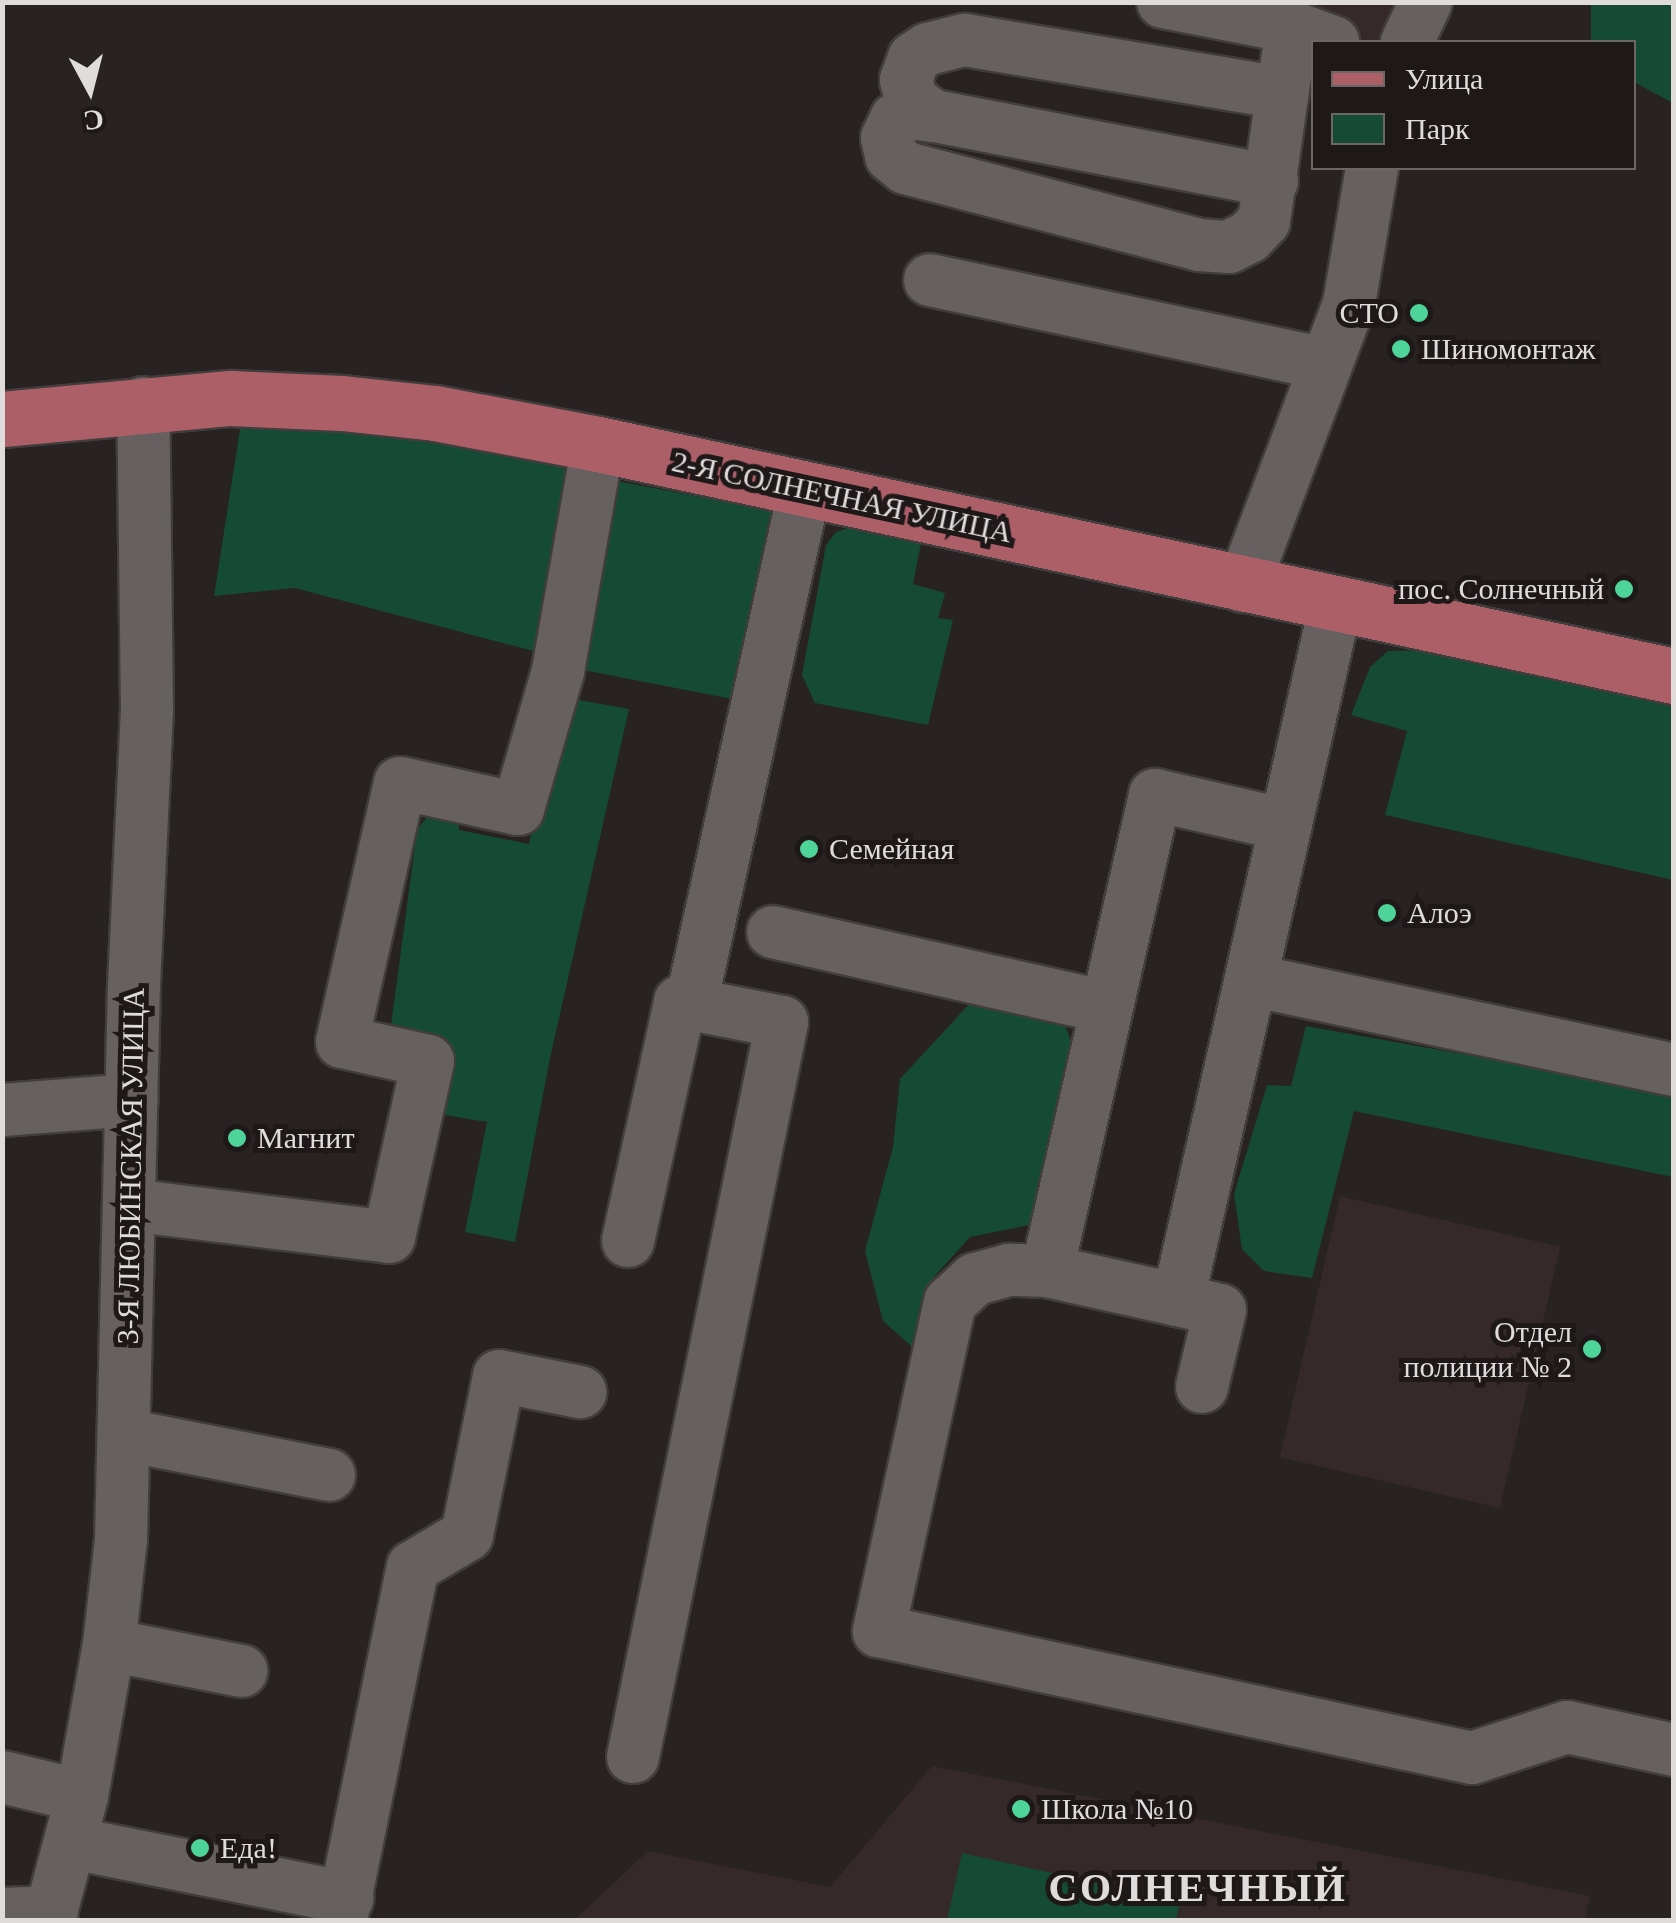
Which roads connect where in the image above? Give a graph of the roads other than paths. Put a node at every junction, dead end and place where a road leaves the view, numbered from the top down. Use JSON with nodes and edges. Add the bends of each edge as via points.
{"nodes":[{"id":1,"x":1163,"y":2,"type":"edge"},
{"id":2,"x":1426,"y":2,"type":"edge"},
{"id":3,"x":1312,"y":35,"type":"edge"},
{"id":4,"x":1408,"y":40,"type":"edge"},
{"id":5,"x":1283,"y":93,"type":"junction"},
{"id":6,"x":933,"y":116,"type":"junction"},
{"id":7,"x":1372,"y":170,"type":"edge"},
{"id":8,"x":1272,"y":181,"type":"junction"},
{"id":9,"x":930,"y":280,"type":"dead end"},
{"id":10,"x":1325,"y":364,"type":"junction"},
{"id":11,"x":143,"y":404,"type":"junction"},
{"id":12,"x":2,"y":419,"type":"edge"},
{"id":13,"x":598,"y":444,"type":"junction"},
{"id":14,"x":805,"y":488,"type":"junction"},
{"id":15,"x":1243,"y":586,"type":"junction"},
{"id":16,"x":1336,"y":604,"type":"junction"},
{"id":17,"x":1674,"y":676,"type":"edge"},
{"id":18,"x":1286,"y":825,"type":"junction"},
{"id":19,"x":773,"y":932,"type":"dead end"},
{"id":20,"x":1251,"y":980,"type":"junction"},
{"id":21,"x":691,"y":1004,"type":"junction"},
{"id":22,"x":1107,"y":1007,"type":"junction"},
{"id":23,"x":1674,"y":1070,"type":"edge"},
{"id":24,"x":132,"y":1100,"type":"junction"},
{"id":25,"x":2,"y":1110,"type":"edge"},
{"id":26,"x":130,"y":1205,"type":"junction"},
{"id":27,"x":628,"y":1241,"type":"dead end"},
{"id":28,"x":1047,"y":1270,"type":"junction"},
{"id":29,"x":1178,"y":1300,"type":"junction"},
{"id":30,"x":1202,"y":1387,"type":"dead end"},
{"id":31,"x":580,"y":1392,"type":"dead end"},
{"id":32,"x":125,"y":1434,"type":"junction"},
{"id":33,"x":329,"y":1475,"type":"dead end"},
{"id":34,"x":109,"y":1645,"type":"junction"},
{"id":35,"x":242,"y":1671,"type":"dead end"},
{"id":36,"x":1674,"y":1750,"type":"edge"},
{"id":37,"x":632,"y":1756,"type":"dead end"},
{"id":38,"x":2,"y":1777,"type":"edge"},
{"id":39,"x":77,"y":1820,"type":"junction"},
{"id":40,"x":344,"y":1909,"type":"edge"},
{"id":41,"x":34,"y":1916,"type":"edge"}],
"edges":[{"from":1,"to":3,"type":"street"},
{"from":2,"to":4,"type":"street"},
{"from":3,"to":5,"type":"street"},
{"from":5,"to":6,"type":"street","via":[[964,40],[914,58],[906,80],[912,101]]},
{"from":5,"to":8,"type":"street"},
{"from":6,"to":8,"type":"street"},
{"from":6,"to":8,"type":"street","via":[[896,119],[888,138],[891,156],[906,168],[1199,245],[1229,247],[1249,237],[1264,221]]},
{"from":7,"to":10,"type":"street","via":[[1349,304]]},
{"from":9,"to":10,"type":"street"},
{"from":10,"to":15,"type":"street"},
{"from":11,"to":12,"type":"main road","name":"2-Я СОЛНЕЧНАЯ УЛИЦА"},
{"from":11,"to":13,"type":"main road","name":"2-Я СОЛНЕЧНАЯ УЛИЦА","via":[[230,398],[342,402]]},
{"from":11,"to":24,"type":"street","name":"3-Я ЛЮБИНСКАЯ УЛИЦА","via":[[149,637]]},
{"from":13,"to":14,"type":"main road","name":"2-Я СОЛНЕЧНАЯ УЛИЦА"},
{"from":13,"to":26,"type":"street","via":[[558,671],[518,809],[400,784],[342,1042],[428,1061],[389,1237]]},
{"from":14,"to":15,"type":"main road","name":"2-Я СОЛНЕЧНАЯ УЛИЦА"},
{"from":14,"to":21,"type":"street"},
{"from":15,"to":16,"type":"main road","name":"2-Я СОЛНЕЧНАЯ УЛИЦА"},
{"from":16,"to":17,"type":"main road","name":"2-Я СОЛНЕЧНАЯ УЛИЦА"},
{"from":16,"to":18,"type":"street"},
{"from":18,"to":20,"type":"street"},
{"from":18,"to":22,"type":"street","via":[[1155,795]]},
{"from":19,"to":22,"type":"street"},
{"from":20,"to":23,"type":"street"},
{"from":20,"to":29,"type":"street"},
{"from":21,"to":27,"type":"street","via":[[680,1002]]},
{"from":21,"to":37,"type":"street","via":[[782,1022]]},
{"from":22,"to":28,"type":"street"},
{"from":24,"to":25,"type":"street"},
{"from":24,"to":26,"type":"street","name":"3-Я ЛЮБИНСКАЯ УЛИЦА"},
{"from":26,"to":32,"type":"street","name":"3-Я ЛЮБИНСКАЯ УЛИЦА"},
{"from":28,"to":29,"type":"street"},
{"from":28,"to":36,"type":"street","via":[[1010,1270],[975,1280],[950,1302],[879,1632],[1472,1758],[1566,1727]]},
{"from":29,"to":30,"type":"street","via":[[1220,1310]]},
{"from":31,"to":40,"type":"street","via":[[498,1376],[467,1535],[413,1566]]},
{"from":32,"to":33,"type":"street"},
{"from":32,"to":34,"type":"street","name":"3-Я ЛЮБИНСКАЯ УЛИЦА"},
{"from":34,"to":35,"type":"street"},
{"from":34,"to":39,"type":"street","name":"3-Я ЛЮБИНСКАЯ УЛИЦА"},
{"from":38,"to":39,"type":"street"},
{"from":39,"to":40,"type":"street"},
{"from":39,"to":41,"type":"street","name":"3-Я ЛЮБИНСКАЯ УЛИЦА"}]}
